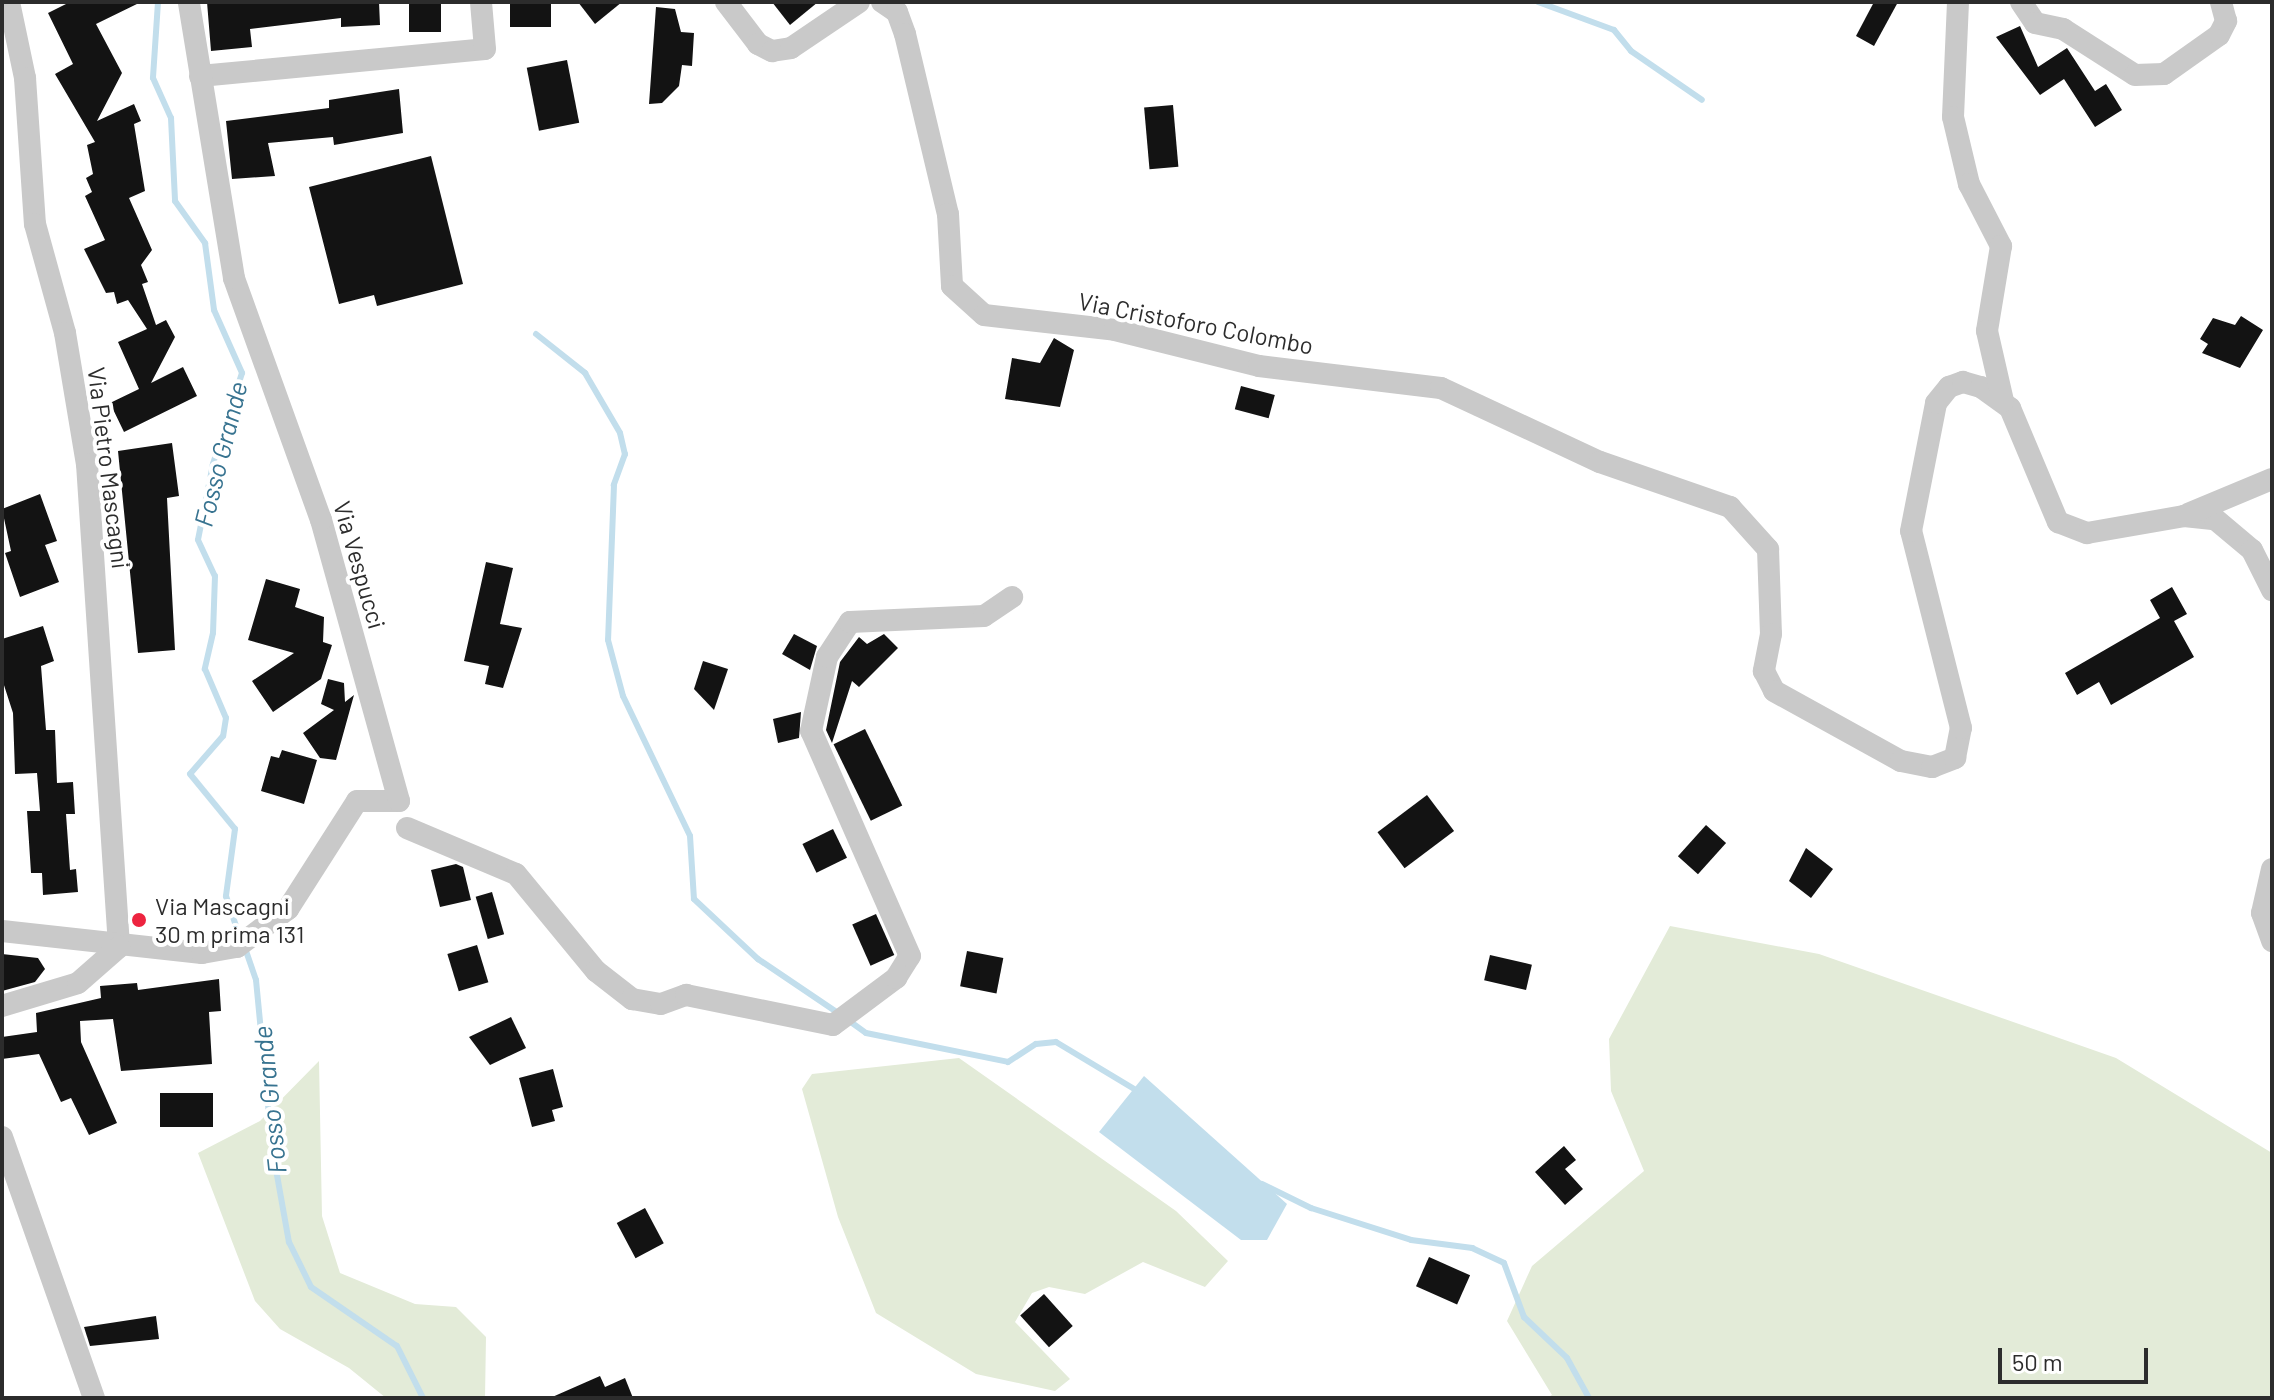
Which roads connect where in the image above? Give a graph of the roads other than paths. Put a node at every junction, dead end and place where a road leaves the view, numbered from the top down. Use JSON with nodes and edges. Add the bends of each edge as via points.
{"nodes":[{"id":1,"x":9,"y":2,"type":"edge"},
{"id":2,"x":189,"y":2,"type":"edge"},
{"id":3,"x":481,"y":2,"type":"edge"},
{"id":4,"x":726,"y":2,"type":"edge"},
{"id":5,"x":859,"y":2,"type":"edge"},
{"id":6,"x":882,"y":2,"type":"edge"},
{"id":7,"x":1958,"y":2,"type":"edge"},
{"id":8,"x":2021,"y":2,"type":"edge"},
{"id":9,"x":2221,"y":2,"type":"edge"},
{"id":10,"x":200,"y":76,"type":"junction"},
{"id":11,"x":2003,"y":401,"type":"junction"},
{"id":12,"x":2272,"y":479,"type":"edge"},
{"id":13,"x":2184,"y":516,"type":"junction"},
{"id":14,"x":2272,"y":590,"type":"edge"},
{"id":15,"x":1012,"y":597,"type":"dead end"},
{"id":16,"x":407,"y":828,"type":"dead end"},
{"id":17,"x":2272,"y":869,"type":"edge"},
{"id":18,"x":2,"y":931,"type":"edge"},
{"id":19,"x":2272,"y":941,"type":"edge"},
{"id":20,"x":119,"y":947,"type":"junction"},
{"id":21,"x":2,"y":1006,"type":"edge"},
{"id":22,"x":2,"y":1137,"type":"edge"},
{"id":23,"x":94,"y":1398,"type":"edge"}],
"edges":[{"from":1,"to":20,"type":"street","name":"Via Pietro Mascagni","via":[[25,78],[35,224],[65,333],[87,464]]},
{"from":2,"to":10,"type":"street","name":"Via Vespucci"},
{"from":3,"to":10,"type":"street","via":[[485,49]]},
{"from":4,"to":5,"type":"street","via":[[758,44],[772,51],[791,48]]},
{"from":6,"to":11,"type":"street","name":"Via Cristoforo Colombo","via":[[897,12],[905,34],[948,214],[952,286],[984,315],[1115,330],[1259,366],[1441,388],[1600,462],[1730,507],[1768,549],[1771,634],[1764,671],[1774,691],[1901,761],[1932,767],[1955,758],[1961,728],[1911,531],[1936,403],[1949,387],[1963,382]]},
{"from":7,"to":11,"type":"street","via":[[1953,117],[1969,184],[2001,246],[1987,331]]},
{"from":8,"to":9,"type":"street","via":[[2035,23],[2063,29],[2135,75],[2164,74],[2219,35],[2226,21]]},
{"from":10,"to":20,"type":"street","name":"Via Vespucci","via":[[234,278],[321,520],[399,801],[357,801],[288,909],[255,938],[202,953]]},
{"from":11,"to":13,"type":"street","via":[[2030,445],[2058,522],[2087,533]]},
{"from":12,"to":13,"type":"street"},
{"from":13,"to":14,"type":"street","via":[[2215,519],[2237,533]]},
{"from":15,"to":16,"type":"street","via":[[984,616],[850,622],[827,657],[811,731],[910,956],[896,978],[833,1025],[686,995],[661,1004],[632,999],[596,971],[516,874]]},
{"from":17,"to":19,"type":"street","via":[[2262,913]]},
{"from":18,"to":20,"type":"street"},
{"from":20,"to":21,"type":"street","via":[[78,983]]},
{"from":22,"to":23,"type":"street"}]}
